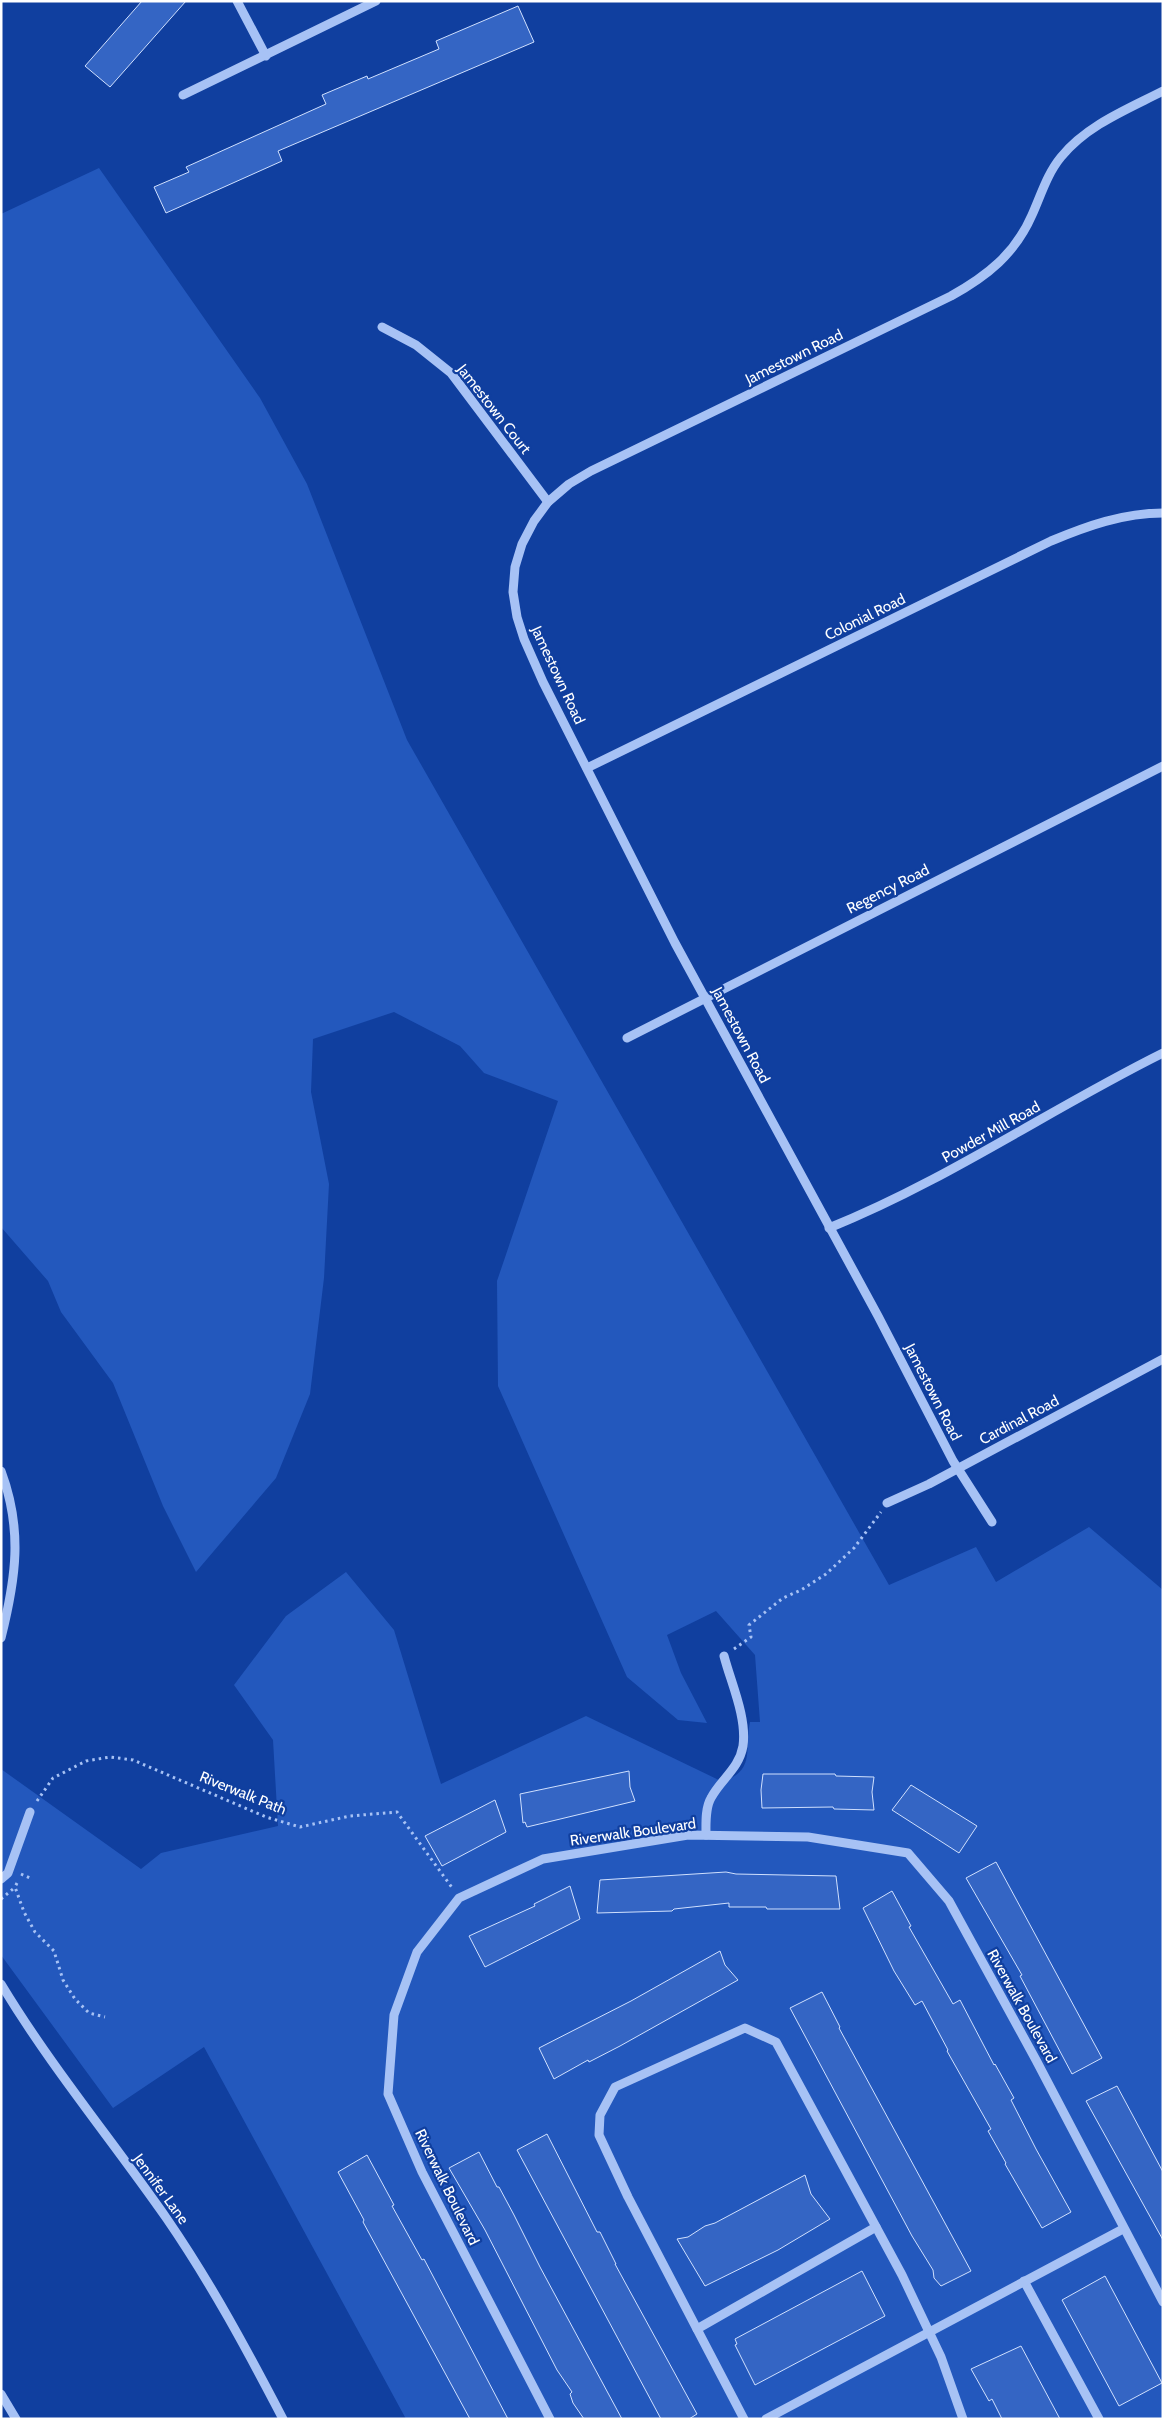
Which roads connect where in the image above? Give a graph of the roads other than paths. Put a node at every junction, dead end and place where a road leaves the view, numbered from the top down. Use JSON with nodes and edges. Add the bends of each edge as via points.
{"nodes":[{"id":1,"x":238,"y":1,"type":"edge"},
{"id":2,"x":376,"y":1,"type":"edge"},
{"id":3,"x":266,"y":56,"type":"junction"},
{"id":4,"x":1163,"y":90,"type":"edge"},
{"id":5,"x":183,"y":95,"type":"dead end"},
{"id":6,"x":382,"y":327,"type":"dead end"},
{"id":7,"x":548,"y":502,"type":"junction"},
{"id":8,"x":1163,"y":513,"type":"edge"},
{"id":9,"x":1163,"y":766,"type":"edge"},
{"id":10,"x":587,"y":768,"type":"junction"},
{"id":11,"x":706,"y":999,"type":"junction"},
{"id":12,"x":628,"y":1038,"type":"dead end"},
{"id":13,"x":1163,"y":1053,"type":"edge"},
{"id":14,"x":829,"y":1228,"type":"junction"},
{"id":15,"x":1163,"y":1359,"type":"edge"},
{"id":16,"x":958,"y":1469,"type":"junction"},
{"id":17,"x":1,"y":1471,"type":"edge"},
{"id":18,"x":887,"y":1503,"type":"road end"},
{"id":19,"x":992,"y":1522,"type":"dead end"},
{"id":20,"x":1,"y":1638,"type":"edge"},
{"id":21,"x":724,"y":1656,"type":"road end"},
{"id":22,"x":30,"y":1812,"type":"road end"},
{"id":23,"x":706,"y":1835,"type":"junction"},
{"id":24,"x":1,"y":1878,"type":"edge"},
{"id":25,"x":1,"y":1984,"type":"edge"},
{"id":26,"x":876,"y":2227,"type":"junction"},
{"id":27,"x":1123,"y":2229,"type":"junction"},
{"id":28,"x":1024,"y":2281,"type":"junction"},
{"id":29,"x":1163,"y":2302,"type":"edge"},
{"id":30,"x":697,"y":2330,"type":"junction"},
{"id":31,"x":929,"y":2331,"type":"junction"},
{"id":32,"x":1,"y":2394,"type":"edge"},
{"id":33,"x":16,"y":2419,"type":"edge"},
{"id":34,"x":284,"y":2419,"type":"edge"},
{"id":35,"x":550,"y":2419,"type":"edge"},
{"id":36,"x":744,"y":2419,"type":"edge"},
{"id":37,"x":766,"y":2419,"type":"edge"},
{"id":38,"x":963,"y":2419,"type":"edge"},
{"id":39,"x":1099,"y":2419,"type":"edge"}],
"edges":[{"from":1,"to":3,"type":"street"},
{"from":2,"to":3,"type":"street"},
{"from":3,"to":5,"type":"street"},
{"from":4,"to":7,"type":"street","name":"Jamestown Road","via":[[1076,140],[1049,174],[1022,236],[1008,255],[984,276],[950,296],[591,470]]},
{"from":6,"to":7,"type":"street","name":"Jamestown Court","via":[[416,345],[451,373]]},
{"from":7,"to":10,"type":"street","name":"Jamestown Road","via":[[522,544],[515,567],[513,592],[517,617],[530,654]]},
{"from":8,"to":10,"type":"street","name":"Colonial Road","via":[[1132,514],[1112,519],[1051,541]]},
{"from":9,"to":11,"type":"street","name":"Regency Road"},
{"from":10,"to":11,"type":"street","name":"Jamestown Road"},
{"from":11,"to":12,"type":"street","name":"Regency Road"},
{"from":11,"to":14,"type":"street","name":"Jamestown Road"},
{"from":13,"to":14,"type":"street","name":"Powder Mill Road","via":[[937,1178],[871,1212]]},
{"from":14,"to":16,"type":"street","name":"Jamestown Road"},
{"from":15,"to":16,"type":"street","name":"Cardinal Road"},
{"from":16,"to":18,"type":"street","name":"Cardinal Road"},
{"from":16,"to":19,"type":"street","name":"Jamestown Road"},
{"from":17,"to":20,"type":"street","via":[[10,1494],[16,1546],[15,1574]]},
{"from":21,"to":23,"type":"street","via":[[742,1722],[743,1746],[734,1770],[710,1798]]},
{"from":22,"to":24,"type":"street","via":[[8,1873]]},
{"from":23,"to":27,"type":"street","name":"Riverwalk Boulevard","via":[[808,1837],[908,1853],[949,1901]]},
{"from":23,"to":35,"type":"street","name":"Riverwalk Boulevard","via":[[688,1835],[543,1859],[459,1898],[416,1952],[394,2015],[388,2094],[422,2172]]},
{"from":25,"to":34,"type":"street","name":"Jennifer Lane","via":[[33,2037],[187,2249]]},
{"from":26,"to":30,"type":"street"},
{"from":26,"to":30,"type":"street","via":[[776,2042],[745,2028],[615,2087],[600,2115],[599,2135]]},
{"from":26,"to":31,"type":"street"},
{"from":27,"to":28,"type":"street"},
{"from":27,"to":29,"type":"street","name":"Riverwalk Boulevard"},
{"from":28,"to":31,"type":"street"},
{"from":28,"to":39,"type":"street"},
{"from":30,"to":36,"type":"street"},
{"from":31,"to":37,"type":"street"},
{"from":31,"to":38,"type":"street"},
{"from":32,"to":33,"type":"street"}]}
